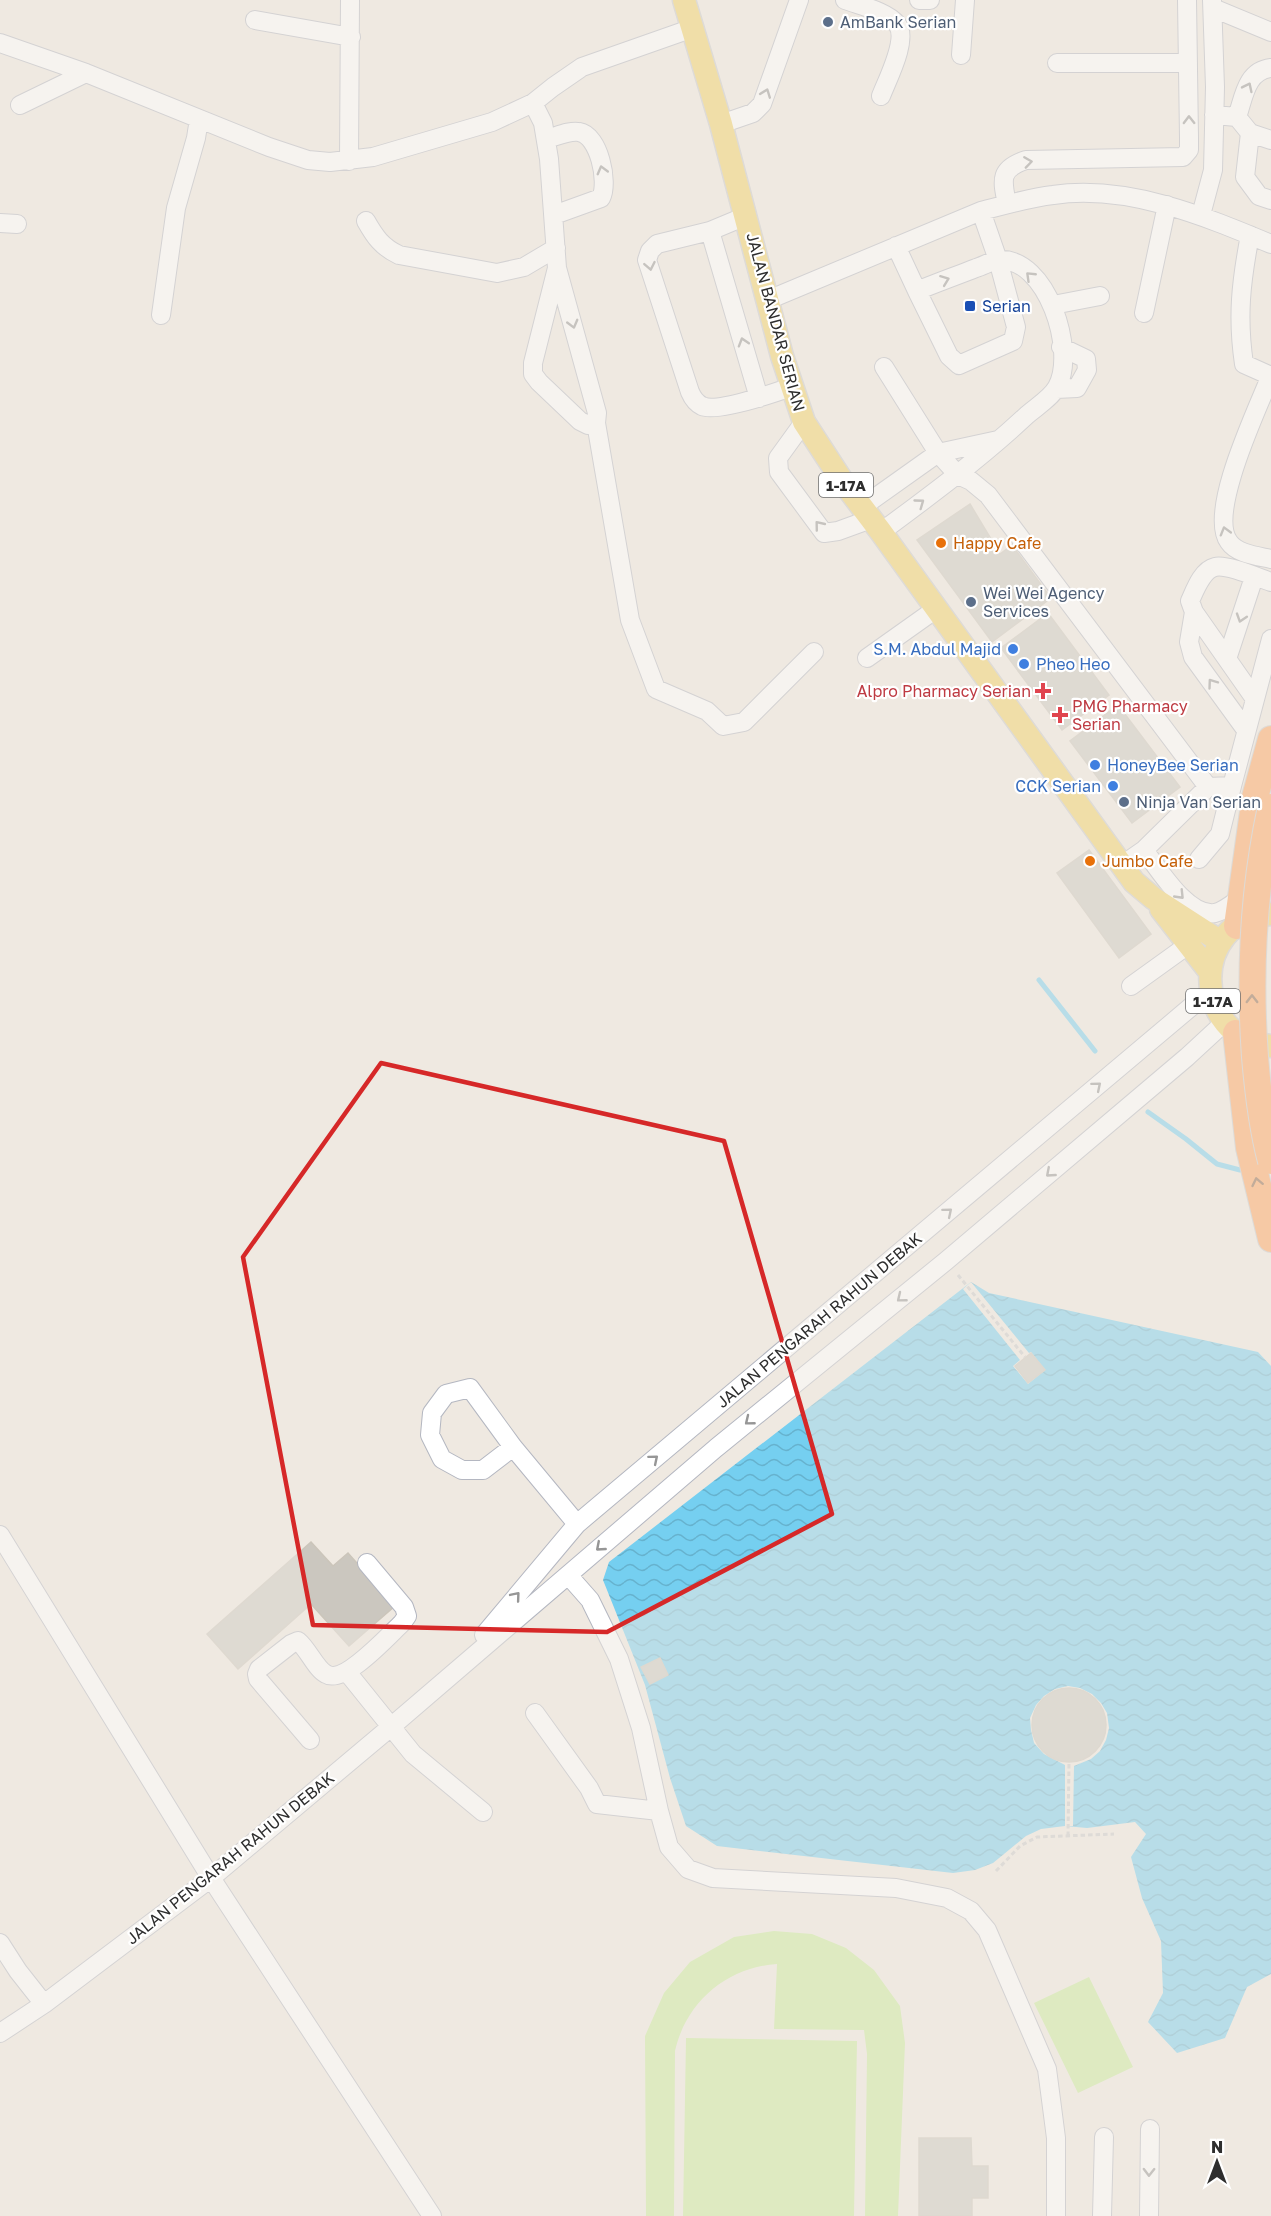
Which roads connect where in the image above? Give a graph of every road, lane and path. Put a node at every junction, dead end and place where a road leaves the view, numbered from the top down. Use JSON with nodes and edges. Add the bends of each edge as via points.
{"nodes":[{"id":1,"x":350,"y":0,"type":"edge"},
{"id":2,"x":684,"y":0,"type":"edge"},
{"id":3,"x":799,"y":0,"type":"edge"},
{"id":4,"x":845,"y":0,"type":"edge"},
{"id":5,"x":920,"y":0,"type":"edge"},
{"id":6,"x":930,"y":0,"type":"edge"},
{"id":7,"x":965,"y":0,"type":"edge"},
{"id":8,"x":1187,"y":0,"type":"edge"},
{"id":9,"x":1213,"y":4,"type":"edge"},
{"id":10,"x":255,"y":20,"type":"dead end"},
{"id":11,"x":693,"y":28,"type":"junction"},
{"id":12,"x":1271,"y":32,"type":"edge"},
{"id":13,"x":351,"y":37,"type":"junction"},
{"id":14,"x":0,"y":43,"type":"edge"},
{"id":15,"x":961,"y":55,"type":"dead end"},
{"id":16,"x":1057,"y":63,"type":"dead end"},
{"id":17,"x":1188,"y":63,"type":"junction"},
{"id":18,"x":1271,"y":68,"type":"edge"},
{"id":19,"x":86,"y":73,"type":"junction"},
{"id":20,"x":881,"y":96,"type":"dead end"},
{"id":21,"x":533,"y":103,"type":"junction"},
{"id":22,"x":20,"y":105,"type":"dead end"},
{"id":23,"x":1214,"y":115,"type":"junction"},
{"id":24,"x":1238,"y":117,"type":"junction"},
{"id":25,"x":199,"y":119,"type":"junction"},
{"id":26,"x":721,"y":124,"type":"junction"},
{"id":27,"x":1250,"y":133,"type":"junction"},
{"id":28,"x":546,"y":139,"type":"junction"},
{"id":29,"x":1271,"y":140,"type":"edge"},
{"id":30,"x":349,"y":161,"type":"junction"},
{"id":31,"x":1271,"y":200,"type":"edge"},
{"id":32,"x":1006,"y":204,"type":"junction"},
{"id":33,"x":1167,"y":205,"type":"junction"},
{"id":34,"x":981,"y":211,"type":"junction"},
{"id":35,"x":554,"y":215,"type":"junction"},
{"id":36,"x":1201,"y":215,"type":"junction"},
{"id":37,"x":746,"y":216,"type":"junction"},
{"id":38,"x":366,"y":221,"type":"dead end"},
{"id":39,"x":710,"y":231,"type":"junction"},
{"id":40,"x":1250,"y":235,"type":"junction"},
{"id":41,"x":1271,"y":244,"type":"edge"},
{"id":42,"x":896,"y":246,"type":"junction"},
{"id":43,"x":556,"y":248,"type":"junction"},
{"id":44,"x":998,"y":260,"type":"junction"},
{"id":45,"x":557,"y":268,"type":"junction"},
{"id":46,"x":916,"y":291,"type":"junction"},
{"id":47,"x":1100,"y":296,"type":"dead end"},
{"id":48,"x":768,"y":300,"type":"junction"},
{"id":49,"x":1053,"y":305,"type":"junction"},
{"id":50,"x":1144,"y":313,"type":"dead end"},
{"id":51,"x":161,"y":315,"type":"dead end"},
{"id":52,"x":884,"y":367,"type":"dead end"},
{"id":53,"x":1271,"y":376,"type":"edge"},
{"id":54,"x":791,"y":387,"type":"junction"},
{"id":55,"x":759,"y":398,"type":"junction"},
{"id":56,"x":804,"y":422,"type":"junction"},
{"id":57,"x":596,"y":423,"type":"junction"},
{"id":58,"x":1000,"y":440,"type":"junction"},
{"id":59,"x":938,"y":453,"type":"junction"},
{"id":60,"x":958,"y":475,"type":"junction"},
{"id":61,"x":871,"y":519,"type":"junction"},
{"id":62,"x":1271,"y":559,"type":"edge"},
{"id":63,"x":1263,"y":579,"type":"edge"},
{"id":64,"x":936,"y":609,"type":"junction"},
{"id":65,"x":1194,"y":612,"type":"junction"},
{"id":66,"x":1271,"y":639,"type":"edge"},
{"id":67,"x":814,"y":652,"type":"dead end"},
{"id":68,"x":867,"y":658,"type":"dead end"},
{"id":69,"x":1227,"y":659,"type":"junction"},
{"id":70,"x":1254,"y":699,"type":"junction"},
{"id":71,"x":1246,"y":730,"type":"junction"},
{"id":72,"x":1271,"y":739,"type":"edge"},
{"id":73,"x":1232,"y":786,"type":"junction"},
{"id":74,"x":1208,"y":787,"type":"junction"},
{"id":75,"x":1271,"y":807,"type":"edge"},
{"id":76,"x":1144,"y":850,"type":"junction"},
{"id":77,"x":1199,"y":859,"type":"dead end"},
{"id":78,"x":1121,"y":866,"type":"junction"},
{"id":79,"x":1152,"y":898,"type":"junction"},
{"id":80,"x":1239,"y":899,"type":"junction"},
{"id":81,"x":1271,"y":914,"type":"edge"},
{"id":82,"x":1229,"y":934,"type":"junction"},
{"id":83,"x":1188,"y":945,"type":"junction"},
{"id":84,"x":1210,"y":983,"type":"junction"},
{"id":85,"x":1131,"y":986,"type":"dead end"},
{"id":86,"x":1231,"y":1028,"type":"junction"},
{"id":87,"x":1271,"y":1046,"type":"edge"},
{"id":88,"x":1271,"y":1117,"type":"edge"},
{"id":89,"x":1249,"y":1148,"type":"junction"},
{"id":90,"x":1271,"y":1161,"type":"edge"},
{"id":91,"x":1271,"y":1239,"type":"edge"},
{"id":92,"x":946,"y":1261,"type":"junction"},
{"id":93,"x":1025,"y":1357,"type":"dead end"},
{"id":94,"x":513,"y":1447,"type":"junction"},
{"id":95,"x":577,"y":1524,"type":"junction"},
{"id":96,"x":0,"y":1535,"type":"edge"},
{"id":97,"x":367,"y":1563,"type":"dead end"},
{"id":98,"x":568,"y":1575,"type":"junction"},
{"id":99,"x":347,"y":1672,"type":"junction"},
{"id":100,"x":452,"y":1673,"type":"junction"},
{"id":101,"x":535,"y":1713,"type":"dead end"},
{"id":102,"x":392,"y":1726,"type":"junction"},
{"id":103,"x":310,"y":1740,"type":"dead end"},
{"id":104,"x":1069,"y":1762,"type":"dead end"},
{"id":105,"x":659,"y":1810,"type":"junction"},
{"id":106,"x":483,"y":1812,"type":"dead end"},
{"id":107,"x":1114,"y":1834,"type":"dead end"},
{"id":108,"x":1068,"y":1836,"type":"junction"},
{"id":109,"x":996,"y":1871,"type":"dead end"},
{"id":110,"x":211,"y":1878,"type":"junction"},
{"id":111,"x":1,"y":1948,"type":"edge"},
{"id":112,"x":44,"y":2004,"type":"junction"},
{"id":113,"x":0,"y":2033,"type":"edge"},
{"id":114,"x":1150,"y":2129,"type":"dead end"},
{"id":115,"x":1104,"y":2137,"type":"dead end"},
{"id":116,"x":432,"y":2216,"type":"edge"},
{"id":117,"x":1056,"y":2216,"type":"edge"},
{"id":118,"x":1102,"y":2216,"type":"edge"},
{"id":119,"x":1149,"y":2216,"type":"edge"}],
"edges":[{"from":1,"to":13,"type":"street"},
{"from":2,"to":11,"type":"main road","name":"JALAN BANDAR SERIAN","number":"1-17A"},
{"from":26,"to":3,"type":"street","one_way":true,"via":[[753,113],[762,104]]},
{"from":4,"to":20,"type":"street","via":[[896,22],[902,32]]},
{"from":5,"to":6,"type":"street"},
{"from":7,"to":15,"type":"street"},
{"from":8,"to":17,"type":"street"},
{"from":9,"to":12,"type":"street"},
{"from":9,"to":23,"type":"street"},
{"from":10,"to":13,"type":"street"},
{"from":11,"to":21,"type":"street","via":[[582,67]]},
{"from":11,"to":26,"type":"main road","name":"JALAN BANDAR SERIAN","number":"1-17A"},
{"from":13,"to":30,"type":"street"},
{"from":14,"to":19,"type":"street"},
{"from":16,"to":17,"type":"street"},
{"from":32,"to":17,"type":"street","one_way":true,"via":[[1002,180],[1014,164],[1026,160],[1183,157],[1189,150]]},
{"from":24,"to":18,"type":"street","one_way":true,"via":[[1247,85],[1263,69]]},
{"from":19,"to":22,"type":"street"},
{"from":19,"to":25,"type":"street"},
{"from":21,"to":28,"type":"street"},
{"from":21,"to":30,"type":"street","via":[[492,122]]},
{"from":23,"to":24,"type":"street"},
{"from":23,"to":36,"type":"street","via":[[1213,170]]},
{"from":24,"to":27,"type":"street"},
{"from":25,"to":30,"type":"street","via":[[308,160]]},
{"from":25,"to":51,"type":"street","via":[[176,208]]},
{"from":26,"to":37,"type":"main road","name":"JALAN BANDAR SERIAN","number":"1-17A"},
{"from":27,"to":29,"type":"street"},
{"from":27,"to":31,"type":"street","via":[[1245,177],[1259,196]]},
{"from":28,"to":35,"type":"street"},
{"from":35,"to":28,"type":"street","one_way":true,"via":[[601,198],[604,170],[593,142],[578,131]]},
{"from":32,"to":33,"type":"street","via":[[1055,194],[1102,194]]},
{"from":32,"to":34,"type":"street"},
{"from":33,"to":36,"type":"street"},
{"from":33,"to":50,"type":"street"},
{"from":34,"to":42,"type":"street"},
{"from":34,"to":44,"type":"street"},
{"from":35,"to":43,"type":"street"},
{"from":36,"to":40,"type":"street"},
{"from":37,"to":39,"type":"street"},
{"from":37,"to":48,"type":"main road","name":"JALAN BANDAR SERIAN","number":"1-17A"},
{"from":38,"to":43,"type":"street","via":[[385,248],[399,255],[497,273],[524,267]]},
{"from":55,"to":39,"type":"street","one_way":true},
{"from":39,"to":55,"type":"street","one_way":true,"via":[[657,244],[647,260],[694,401],[704,408],[715,408]]},
{"from":40,"to":41,"type":"street"},
{"from":40,"to":53,"type":"street","via":[[1241,291],[1240,343],[1244,364]]},
{"from":42,"to":46,"type":"street"},
{"from":42,"to":48,"type":"street"},
{"from":43,"to":45,"type":"street"},
{"from":46,"to":44,"type":"street","one_way":true},
{"from":44,"to":46,"type":"street","via":[[1016,327],[1013,341],[959,364],[949,357]]},
{"from":49,"to":44,"type":"street","one_way":true,"via":[[1029,272]]},
{"from":45,"to":57,"type":"street","one_way":true,"via":[[597,413]]},
{"from":45,"to":57,"type":"street","via":[[533,374],[580,421]]},
{"from":47,"to":49,"type":"street"},
{"from":48,"to":54,"type":"main road","name":"JALAN BANDAR SERIAN","number":"1-17A"},
{"from":49,"to":58,"type":"street","via":[[1060,328],[1063,370],[1056,389]]},
{"from":52,"to":59,"type":"street"},
{"from":62,"to":53,"type":"street","one_way":true,"via":[[1242,552],[1229,543],[1222,513],[1240,453]]},
{"from":54,"to":55,"type":"street"},
{"from":54,"to":56,"type":"main road","name":"JALAN BANDAR SERIAN","number":"1-17A"},
{"from":56,"to":61,"type":"main road","name":"JALAN BANDAR SERIAN","number":"1-17A"},
{"from":61,"to":56,"type":"street","one_way":true,"via":[[824,533],[779,472],[778,458]]},
{"from":57,"to":67,"type":"street","via":[[630,620],[656,689],[707,711],[723,726],[744,722]]},
{"from":58,"to":59,"type":"street"},
{"from":58,"to":60,"type":"street"},
{"from":59,"to":60,"type":"street"},
{"from":59,"to":61,"type":"street"},
{"from":61,"to":60,"type":"street","one_way":true},
{"from":60,"to":74,"type":"street","via":[[988,495]]},
{"from":61,"to":64,"type":"main road","name":"JALAN BANDAR SERIAN","number":"1-17A"},
{"from":63,"to":65,"type":"street","via":[[1214,567],[1198,583],[1191,601]]},
{"from":63,"to":69,"type":"street","one_way":true},
{"from":64,"to":68,"type":"street"},
{"from":64,"to":78,"type":"main road","name":"JALAN BANDAR SERIAN","number":"1-17A"},
{"from":65,"to":69,"type":"street"},
{"from":71,"to":65,"type":"street","one_way":true,"via":[[1193,657],[1189,642]]},
{"from":66,"to":70,"type":"street"},
{"from":69,"to":70,"type":"street"},
{"from":70,"to":71,"type":"street"},
{"from":71,"to":73,"type":"street"},
{"from":72,"to":80,"type":"highway","via":[[1255,797]]},
{"from":73,"to":74,"type":"street"},
{"from":73,"to":77,"type":"street","via":[[1220,834]]},
{"from":74,"to":76,"type":"street"},
{"from":90,"to":75,"type":"highway","number":"1-17A","one_way":true,"bridge":true,"via":[[1258,1088],[1251,1008],[1257,890]]},
{"from":76,"to":78,"type":"street"},
{"from":76,"to":80,"type":"street","one_way":true,"via":[[1182,898],[1201,910],[1222,911]]},
{"from":78,"to":79,"type":"main road","name":"JALAN BANDAR SERIAN","number":"1-17A"},
{"from":79,"to":82,"type":"main road","name":"JALAN BANDAR SERIAN","number":"1-17A"},
{"from":79,"to":83,"type":"main road","name":"JALAN BANDAR SERIAN","number":"1-17A"},
{"from":80,"to":82,"type":"highway"},
{"from":81,"to":82,"type":"main road"},
{"from":82,"to":84,"type":"main road","number":"1-17A","via":[[1214,956]]},
{"from":83,"to":84,"type":"main road","name":"JALAN BANDAR SERIAN","number":"1-17A"},
{"from":83,"to":85,"type":"street"},
{"from":84,"to":86,"type":"main road","number":"1-17A","via":[[1216,1009]]},
{"from":95,"to":84,"type":"street","name":"JALAN PENGARAH RAHUN DEBAK","one_way":true,"via":[[1192,1006]]},
{"from":86,"to":87,"type":"main road","number":"1-17A","via":[[1248,1040]]},
{"from":86,"to":89,"type":"highway"},
{"from":86,"to":92,"type":"street","name":"JALAN PENGARAH RAHUN DEBAK","one_way":true,"via":[[1187,1057]]},
{"from":88,"to":89,"type":"highway","via":[[1260,1125]]},
{"from":91,"to":89,"type":"highway","one_way":true},
{"from":92,"to":93,"type":"path"},
{"from":92,"to":98,"type":"street","name":"JALAN PENGARAH RAHUN DEBAK","one_way":true,"via":[[716,1448]]},
{"from":94,"to":94,"type":"street","via":[[470,1388],[446,1394],[432,1413],[430,1435],[442,1459],[462,1470],[483,1470]]},
{"from":94,"to":95,"type":"street"},
{"from":100,"to":95,"type":"street","name":"JALAN PENGARAH RAHUN DEBAK","one_way":true},
{"from":96,"to":110,"type":"street"},
{"from":97,"to":99,"type":"street","via":[[404,1607],[406,1616]]},
{"from":98,"to":100,"type":"street","name":"JALAN PENGARAH RAHUN DEBAK"},
{"from":98,"to":105,"type":"street","via":[[590,1600],[619,1659],[641,1728]]},
{"from":99,"to":102,"type":"street"},
{"from":99,"to":103,"type":"street","via":[[325,1674],[298,1641],[259,1668],[258,1679]]},
{"from":100,"to":102,"type":"street","name":"JALAN PENGARAH RAHUN DEBAK"},
{"from":101,"to":105,"type":"street","via":[[597,1804]]},
{"from":102,"to":106,"type":"street","via":[[413,1754]]},
{"from":102,"to":110,"type":"street","name":"JALAN PENGARAH RAHUN DEBAK"},
{"from":104,"to":108,"type":"path"},
{"from":105,"to":117,"type":"street","via":[[669,1847],[688,1869],[713,1878],[896,1888],[947,1898],[971,1911],[987,1930],[1047,2069],[1056,2138]]},
{"from":107,"to":108,"type":"path"},
{"from":108,"to":109,"type":"path","via":[[1037,1837],[1020,1846]]},
{"from":110,"to":112,"type":"street","name":"JALAN PENGARAH RAHUN DEBAK"},
{"from":110,"to":116,"type":"street"},
{"from":111,"to":112,"type":"street"},
{"from":112,"to":113,"type":"street","name":"JALAN PENGARAH RAHUN DEBAK"},
{"from":114,"to":119,"type":"street","one_way":true},
{"from":115,"to":118,"type":"street"}]}
